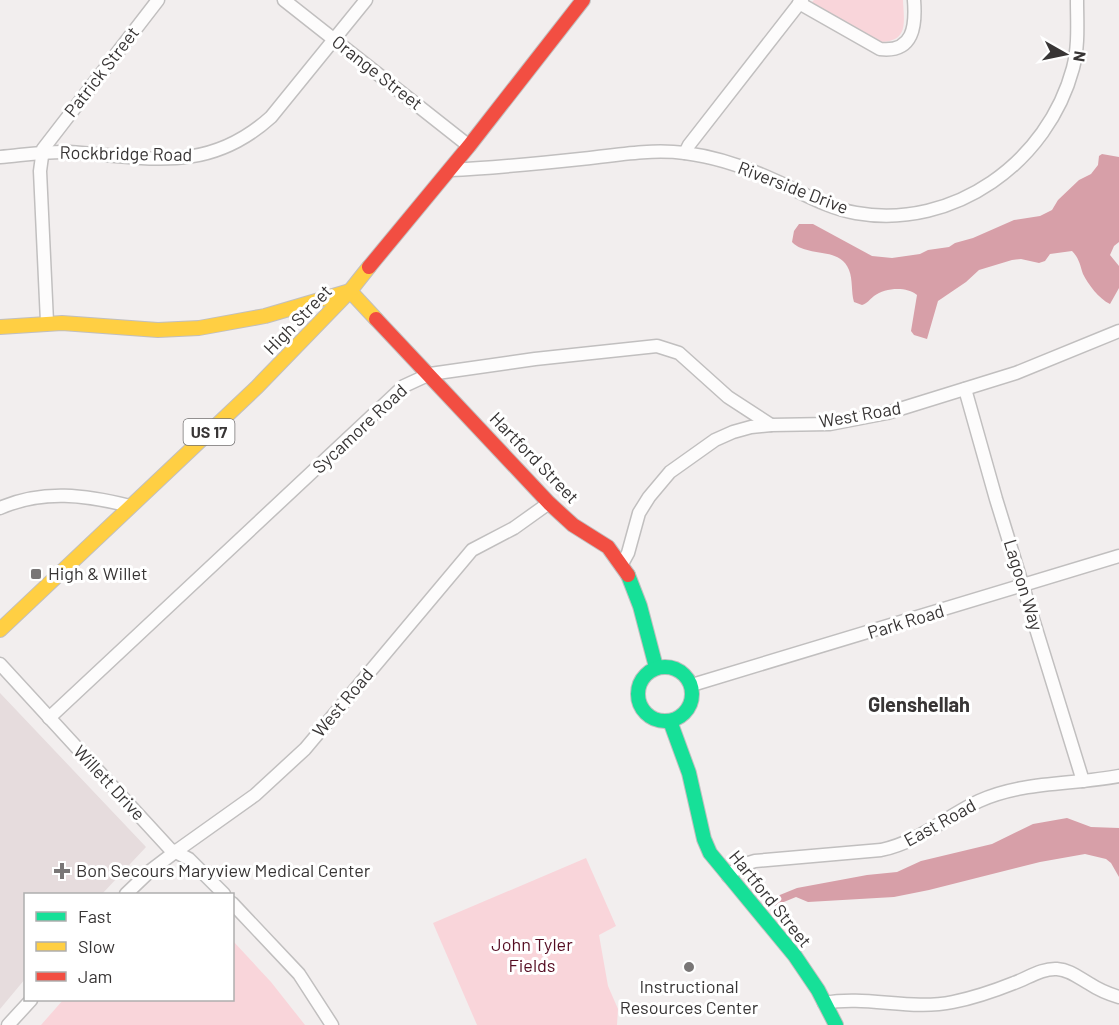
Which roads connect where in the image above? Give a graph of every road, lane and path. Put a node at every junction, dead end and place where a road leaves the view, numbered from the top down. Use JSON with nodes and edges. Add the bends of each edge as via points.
{"nodes":[{"id":1,"x":158,"y":0,"type":"edge"},
{"id":2,"x":284,"y":0,"type":"edge"},
{"id":3,"x":366,"y":0,"type":"edge"},
{"id":4,"x":584,"y":0,"type":"edge"},
{"id":5,"x":914,"y":0,"type":"edge"},
{"id":6,"x":1077,"y":0,"type":"edge"},
{"id":7,"x":801,"y":2,"type":"edge"},
{"id":8,"x":335,"y":40,"type":"junction"},
{"id":9,"x":469,"y":146,"type":"junction"},
{"id":10,"x":42,"y":153,"type":"junction"},
{"id":11,"x":685,"y":153,"type":"junction"},
{"id":12,"x":0,"y":157,"type":"edge"},
{"id":13,"x":450,"y":170,"type":"junction"},
{"id":14,"x":350,"y":291,"type":"junction"},
{"id":15,"x":47,"y":322,"type":"junction"},
{"id":16,"x":0,"y":327,"type":"edge"},
{"id":17,"x":1119,"y":331,"type":"edge"},
{"id":18,"x":430,"y":374,"type":"junction"},
{"id":19,"x":965,"y":389,"type":"junction"},
{"id":20,"x":771,"y":425,"type":"junction"},
{"id":21,"x":549,"y":503,"type":"junction"},
{"id":22,"x":130,"y":506,"type":"junction"},
{"id":23,"x":0,"y":508,"type":"edge"},
{"id":24,"x":1119,"y":556,"type":"edge"},
{"id":25,"x":622,"y":564,"type":"junction"},
{"id":26,"x":1023,"y":586,"type":"junction"},
{"id":27,"x":0,"y":630,"type":"edge"},
{"id":28,"x":0,"y":664,"type":"edge"},
{"id":29,"x":656,"y":668,"type":"junction"},
{"id":30,"x":692,"y":685,"type":"junction"},
{"id":31,"x":50,"y":718,"type":"junction"},
{"id":32,"x":670,"y":721,"type":"junction"},
{"id":33,"x":1119,"y":776,"type":"edge"},
{"id":34,"x":1083,"y":780,"type":"junction"},
{"id":35,"x":175,"y":852,"type":"junction"},
{"id":36,"x":728,"y":876,"type":"junction"},
{"id":37,"x":127,"y":893,"type":"edge"},
{"id":38,"x":223,"y":893,"type":"edge"},
{"id":39,"x":234,"y":905,"type":"edge"},
{"id":40,"x":1119,"y":997,"type":"edge"},
{"id":41,"x":29,"y":1001,"type":"edge"},
{"id":42,"x":825,"y":1003,"type":"junction"},
{"id":43,"x":8,"y":1025,"type":"edge"},
{"id":44,"x":332,"y":1025,"type":"edge"},
{"id":45,"x":836,"y":1025,"type":"edge"}],
"edges":[{"from":1,"to":10,"type":"street","name":"Patrick Street","via":[[45,143]]},
{"from":2,"to":8,"type":"street","name":"Orange Street"},
{"from":3,"to":8,"type":"street","name":"Rockbridge Road"},
{"from":4,"to":9,"type":"street","name":"High Street","number":"US 17"},
{"from":5,"to":7,"type":"street","via":[[912,34],[905,43],[888,50]]},
{"from":6,"to":11,"type":"street","name":"Riverside Drive","via":[[1074,66],[1058,109],[1031,149],[1010,170],[963,199],[898,215],[856,213],[813,200],[743,168]]},
{"from":7,"to":11,"type":"street"},
{"from":8,"to":9,"type":"street","name":"Orange Street"},
{"from":8,"to":10,"type":"street","name":"Rockbridge Road","via":[[271,117],[236,144],[214,153],[173,159]]},
{"from":9,"to":13,"type":"street","name":"High Street","number":"US 17"},
{"from":10,"to":12,"type":"street","name":"Rockbridge Road"},
{"from":10,"to":15,"type":"street","name":"Patrick Street"},
{"from":11,"to":13,"type":"street","name":"Riverside Drive","via":[[636,153]]},
{"from":13,"to":14,"type":"street","name":"High Street","number":"US 17"},
{"from":14,"to":15,"type":"street","via":[[204,328],[149,330]]},
{"from":14,"to":18,"type":"street","name":"Hartford Street"},
{"from":14,"to":22,"type":"street","name":"High Street","number":"US 17"},
{"from":15,"to":16,"type":"street"},
{"from":17,"to":19,"type":"street","name":"West Road","via":[[1016,373]]},
{"from":18,"to":20,"type":"street","name":"Sycamore Road","via":[[657,346],[679,353],[728,397]]},
{"from":18,"to":21,"type":"street","name":"Hartford Street"},
{"from":18,"to":31,"type":"street","name":"Sycamore Road","via":[[404,386]]},
{"from":19,"to":20,"type":"street","name":"West Road","via":[[887,413],[830,424]]},
{"from":19,"to":26,"type":"street","name":"Lagoon Way"},
{"from":20,"to":25,"type":"street","name":"West Road","via":[[733,432],[715,440],[670,472],[639,513]]},
{"from":21,"to":25,"type":"street","name":"Hartford Street","via":[[600,541]]},
{"from":21,"to":35,"type":"street","name":"West Road","via":[[514,528],[472,550],[305,749],[255,795]]},
{"from":22,"to":23,"type":"street","via":[[98,498],[53,495]]},
{"from":22,"to":27,"type":"street","name":"High Street","number":"US 17"},
{"from":24,"to":26,"type":"street","name":"Park Road"},
{"from":25,"to":29,"type":"street","name":"Hartford Street"},
{"from":26,"to":30,"type":"street","name":"Park Road"},
{"from":26,"to":34,"type":"street","name":"Lagoon Way"},
{"from":28,"to":31,"type":"street","name":"Willett Drive"},
{"from":29,"to":30,"type":"street","via":[[674,667]]},
{"from":29,"to":32,"type":"street","via":[[643,677],[639,701],[647,715]]},
{"from":30,"to":32,"type":"street","via":[[689,708]]},
{"from":31,"to":35,"type":"street","name":"Willett Drive"},
{"from":32,"to":36,"type":"street","name":"Hartford Street","via":[[689,773],[704,839]]},
{"from":33,"to":34,"type":"street","name":"East Road"},
{"from":34,"to":36,"type":"street","name":"East Road","via":[[1026,788],[987,799],[898,846],[755,861]]},
{"from":35,"to":37,"type":"street","name":"West Road"},
{"from":35,"to":38,"type":"street","name":"Willett Drive","via":[[189,858]]},
{"from":36,"to":42,"type":"street","name":"Hartford Street","via":[[795,956]]},
{"from":39,"to":44,"type":"street","via":[[299,974]]},
{"from":40,"to":42,"type":"street","via":[[1103,992],[1074,973],[1055,969],[950,1003]]},
{"from":41,"to":43,"type":"street"},
{"from":42,"to":45,"type":"street","name":"Hartford Street"}]}
